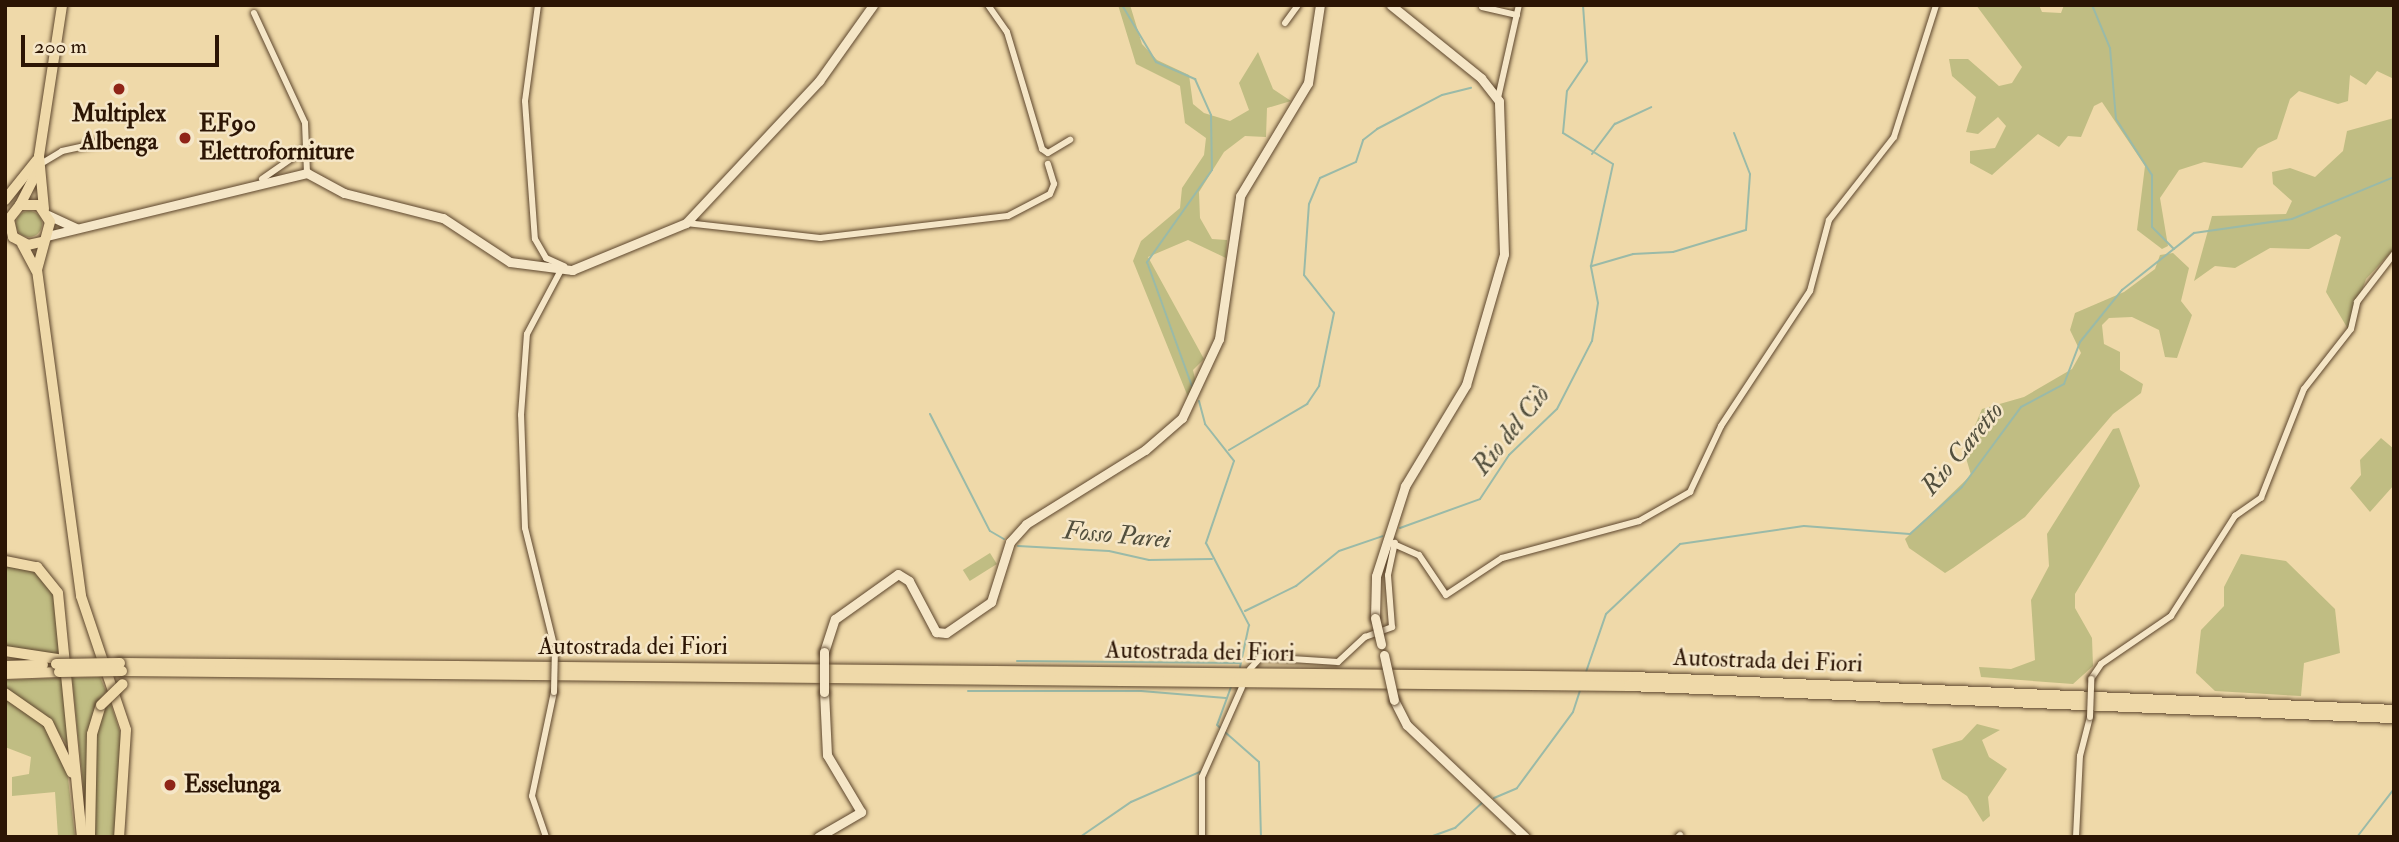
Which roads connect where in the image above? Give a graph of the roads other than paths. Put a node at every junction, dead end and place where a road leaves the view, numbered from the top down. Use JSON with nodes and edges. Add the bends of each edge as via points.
{"nodes":[{"id":1,"x":62,"y":5,"type":"edge"},
{"id":2,"x":538,"y":5,"type":"edge"},
{"id":3,"x":873,"y":5,"type":"edge"},
{"id":4,"x":988,"y":5,"type":"edge"},
{"id":5,"x":1297,"y":5,"type":"edge"},
{"id":6,"x":1320,"y":5,"type":"edge"},
{"id":7,"x":1391,"y":5,"type":"edge"},
{"id":8,"x":1519,"y":5,"type":"edge"},
{"id":9,"x":1936,"y":5,"type":"edge"},
{"id":10,"x":1482,"y":7,"type":"dead end"},
{"id":11,"x":254,"y":13,"type":"dead end"},
{"id":12,"x":1517,"y":15,"type":"junction"},
{"id":13,"x":1285,"y":23,"type":"dead end"},
{"id":14,"x":1498,"y":98,"type":"junction"},
{"id":15,"x":1070,"y":140,"type":"dead end"},
{"id":16,"x":103,"y":142,"type":"dead end"},
{"id":17,"x":304,"y":149,"type":"junction"},
{"id":18,"x":39,"y":163,"type":"junction"},
{"id":19,"x":1048,"y":164,"type":"dead end"},
{"id":20,"x":307,"y":173,"type":"junction"},
{"id":21,"x":262,"y":179,"type":"junction"},
{"id":22,"x":5,"y":200,"type":"edge"},
{"id":23,"x":13,"y":209,"type":"edge"},
{"id":24,"x":46,"y":212,"type":"junction"},
{"id":25,"x":686,"y":223,"type":"junction"},
{"id":26,"x":84,"y":229,"type":"junction"},
{"id":27,"x":8,"y":232,"type":"edge"},
{"id":28,"x":44,"y":239,"type":"junction"},
{"id":29,"x":22,"y":244,"type":"junction"},
{"id":30,"x":2394,"y":254,"type":"edge"},
{"id":31,"x":37,"y":270,"type":"junction"},
{"id":32,"x":572,"y":270,"type":"junction"},
{"id":33,"x":560,"y":272,"type":"junction"},
{"id":34,"x":1391,"y":542,"type":"junction"},
{"id":35,"x":5,"y":561,"type":"edge"},
{"id":36,"x":5,"y":651,"type":"edge"},
{"id":37,"x":57,"y":665,"type":"junction"},
{"id":38,"x":5,"y":666,"type":"edge"},
{"id":39,"x":121,"y":667,"type":"junction"},
{"id":40,"x":1250,"y":668,"type":"dead end"},
{"id":41,"x":200,"y":672,"type":"junction"},
{"id":42,"x":5,"y":674,"type":"edge"},
{"id":43,"x":1242,"y":687,"type":"dead end"},
{"id":44,"x":5,"y":693,"type":"edge"},
{"id":45,"x":2394,"y":710,"type":"edge"},
{"id":46,"x":2394,"y":718,"type":"edge"},
{"id":47,"x":80,"y":799,"type":"junction"},
{"id":48,"x":82,"y":837,"type":"edge"},
{"id":49,"x":90,"y":837,"type":"edge"},
{"id":50,"x":119,"y":837,"type":"edge"},
{"id":51,"x":546,"y":837,"type":"edge"},
{"id":52,"x":818,"y":837,"type":"edge"},
{"id":53,"x":1202,"y":837,"type":"edge"},
{"id":54,"x":1525,"y":837,"type":"edge"},
{"id":55,"x":2076,"y":837,"type":"edge"}],
"edges":[{"from":1,"to":18,"type":"main road"},
{"from":2,"to":32,"type":"street","via":[[525,101],[535,239],[546,258]]},
{"from":3,"to":25,"type":"street","via":[[819,80]]},
{"from":4,"to":15,"type":"street","via":[[1007,32],[1042,149],[1048,153]]},
{"from":5,"to":13,"type":"street"},
{"from":6,"to":52,"type":"street","bridge":true,"via":[[1308,83],[1240,196],[1219,340],[1182,418],[1145,450],[1026,524],[1010,542],[991,602],[946,633],[936,632],[909,581],[898,574],[835,618],[824,652],[827,755],[862,812]]},
{"from":7,"to":14,"type":"street"},
{"from":8,"to":12,"type":"street"},
{"from":9,"to":34,"type":"street","via":[[1894,137],[1829,220],[1810,290],[1721,426],[1690,492],[1639,521],[1502,558],[1446,596],[1419,555]]},
{"from":10,"to":12,"type":"street"},
{"from":11,"to":17,"type":"street","via":[[305,122]]},
{"from":12,"to":14,"type":"street"},
{"from":14,"to":34,"type":"street","via":[[1504,213],[1500,281],[1466,385],[1405,486]]},
{"from":16,"to":18,"type":"street","via":[[62,151]]},
{"from":17,"to":20,"type":"street"},
{"from":17,"to":21,"type":"street"},
{"from":18,"to":22,"type":"main road"},
{"from":18,"to":23,"type":"main road"},
{"from":18,"to":24,"type":"main road"},
{"from":19,"to":25,"type":"street","via":[[1054,184],[1050,194],[1008,216],[820,238]]},
{"from":20,"to":21,"type":"street"},
{"from":20,"to":33,"type":"street","via":[[344,193],[443,218],[496,257]]},
{"from":21,"to":26,"type":"street"},
{"from":23,"to":24,"type":"main road"},
{"from":23,"to":27,"type":"main road"},
{"from":24,"to":26,"type":"street"},
{"from":24,"to":28,"type":"main road"},
{"from":25,"to":32,"type":"street"},
{"from":26,"to":28,"type":"street"},
{"from":27,"to":29,"type":"main road"},
{"from":28,"to":29,"type":"main road"},
{"from":28,"to":31,"type":"main road"},
{"from":29,"to":31,"type":"main road"},
{"from":30,"to":55,"type":"street","bridge":true,"via":[[2357,302],[2351,329],[2304,389],[2261,498],[2235,516],[2171,616],[2101,664],[2091,679],[2090,717],[2078,768]]},
{"from":31,"to":50,"type":"main road","via":[[81,596],[126,730]]},
{"from":32,"to":33,"type":"street"},
{"from":33,"to":51,"type":"street","bridge":true,"via":[[527,334],[522,415],[526,528],[555,649],[554,692],[532,796]]},
{"from":34,"to":40,"type":"street","via":[[1392,627],[1365,637],[1338,662],[1261,657]]},
{"from":34,"to":54,"type":"street","bridge":true,"via":[[1373,587],[1375,618],[1394,700],[1407,725]]},
{"from":35,"to":47,"type":"highway","via":[[37,566],[58,593]]},
{"from":36,"to":37,"type":"highway"},
{"from":37,"to":38,"type":"highway","name":"Autostrada dei Fiori"},
{"from":37,"to":39,"type":"highway","name":"Autostrada dei Fiori","bridge":true},
{"from":37,"to":39,"type":"highway","name":"Autostrada dei Fiori","bridge":true},
{"from":37,"to":42,"type":"highway","name":"Autostrada dei Fiori"},
{"from":39,"to":41,"type":"highway","name":"Autostrada dei Fiori"},
{"from":39,"to":45,"type":"highway","name":"Autostrada dei Fiori","via":[[1633,677]]},
{"from":41,"to":46,"type":"highway","name":"Autostrada dei Fiori","via":[[1629,686]]},
{"from":41,"to":49,"type":"highway","bridge":true,"via":[[123,684],[101,705],[92,734]]},
{"from":43,"to":53,"type":"street","via":[[1202,777]]},
{"from":44,"to":47,"type":"highway","via":[[54,730]]},
{"from":47,"to":48,"type":"highway"}]}
